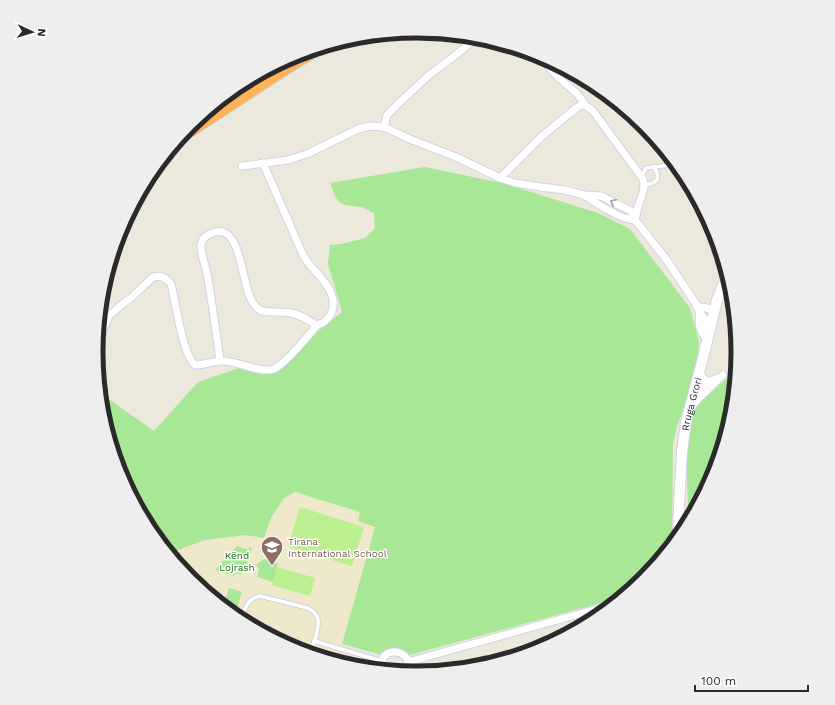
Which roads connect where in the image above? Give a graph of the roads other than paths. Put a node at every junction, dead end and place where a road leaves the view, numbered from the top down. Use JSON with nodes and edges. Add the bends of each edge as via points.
{"nodes":[{"id":1,"x":471,"y":43,"type":"edge"},
{"id":2,"x":289,"y":65,"type":"edge"},
{"id":3,"x":547,"y":66,"type":"edge"},
{"id":4,"x":585,"y":105,"type":"junction"},
{"id":5,"x":206,"y":119,"type":"edge"},
{"id":6,"x":384,"y":127,"type":"junction"},
{"id":7,"x":263,"y":163,"type":"junction"},
{"id":8,"x":670,"y":165,"type":"edge"},
{"id":9,"x":242,"y":166,"type":"dead end"},
{"id":10,"x":654,"y":167,"type":"junction"},
{"id":11,"x":642,"y":176,"type":"junction"},
{"id":12,"x":500,"y":178,"type":"junction"},
{"id":13,"x":644,"y":185,"type":"junction"},
{"id":14,"x":635,"y":220,"type":"junction"},
{"id":15,"x":724,"y":283,"type":"edge"},
{"id":16,"x":714,"y":311,"type":"junction"},
{"id":17,"x":699,"y":312,"type":"junction"},
{"id":18,"x":712,"y":322,"type":"junction"},
{"id":19,"x":105,"y":325,"type":"edge"},
{"id":20,"x":317,"y":325,"type":"junction"},
{"id":21,"x":708,"y":337,"type":"junction"},
{"id":22,"x":220,"y":361,"type":"junction"},
{"id":23,"x":699,"y":373,"type":"junction"},
{"id":24,"x":709,"y":382,"type":"junction"},
{"id":25,"x":694,"y":393,"type":"junction"},
{"id":26,"x":690,"y":408,"type":"junction"},
{"id":27,"x":678,"y":528,"type":"edge"},
{"id":28,"x":599,"y":609,"type":"edge"},
{"id":29,"x":243,"y":614,"type":"edge"},
{"id":30,"x":314,"y":641,"type":"junction"},
{"id":31,"x":312,"y":648,"type":"edge"},
{"id":32,"x":382,"y":661,"type":"junction"},
{"id":33,"x":408,"y":662,"type":"junction"},
{"id":34,"x":381,"y":664,"type":"edge"},
{"id":35,"x":408,"y":667,"type":"edge"}],
"edges":[{"from":1,"to":6,"type":"street","via":[[428,76],[399,103],[387,115]]},
{"from":2,"to":5,"type":"highway"},
{"from":3,"to":4,"type":"street","via":[[575,91]]},
{"from":4,"to":11,"type":"street"},
{"from":4,"to":12,"type":"street","via":[[575,109],[541,136]]},
{"from":6,"to":7,"type":"street","via":[[370,126],[358,129],[307,154],[288,160]]},
{"from":6,"to":12,"type":"street"},
{"from":7,"to":9,"type":"street"},
{"from":7,"to":20,"type":"street","via":[[303,255],[328,286],[333,301],[332,310],[329,318]]},
{"from":8,"to":10,"type":"lane"},
{"from":10,"to":11,"type":"lane","via":[[646,168]]},
{"from":10,"to":13,"type":"lane","via":[[657,180]]},
{"from":11,"to":13,"type":"street"},
{"from":12,"to":14,"type":"street","via":[[541,188],[601,196],[631,211]]},
{"from":13,"to":14,"type":"street"},
{"from":14,"to":17,"type":"street","via":[[666,259]]},
{"from":15,"to":16,"type":"main road","name":"Rruga Grori"},
{"from":16,"to":17,"type":"street","via":[[704,308]]},
{"from":16,"to":18,"type":"main road","name":"Rruga Grori"},
{"from":17,"to":18,"type":"street","via":[[707,321]]},
{"from":17,"to":21,"type":"main road","via":[[703,331]]},
{"from":18,"to":21,"type":"main road","name":"Rruga Grori"},
{"from":19,"to":22,"type":"street","via":[[109,316],[153,277],[160,276],[171,284],[191,362],[200,365]]},
{"from":20,"to":22,"type":"street","via":[[284,362],[274,369],[264,370]]},
{"from":20,"to":22,"type":"street","via":[[297,314],[258,309],[249,295],[234,242],[223,232],[211,233],[203,238],[201,244],[214,311]]},
{"from":21,"to":23,"type":"main road","name":"Rruga Grori"},
{"from":23,"to":24,"type":"street"},
{"from":23,"to":25,"type":"main road","name":"Rruga Grori"},
{"from":24,"to":25,"type":"street"},
{"from":24,"to":26,"type":"street","via":[[723,375]]},
{"from":25,"to":26,"type":"main road","name":"Rruga Grori"},
{"from":26,"to":27,"type":"main road","name":"Rruga Grori","via":[[682,452]]},
{"from":28,"to":33,"type":"street"},
{"from":29,"to":30,"type":"lane","via":[[250,600],[260,596],[308,608],[319,620]]},
{"from":30,"to":31,"type":"lane"},
{"from":30,"to":32,"type":"lane"},
{"from":32,"to":33,"type":"street","via":[[387,654],[399,652]]},
{"from":32,"to":34,"type":"street"},
{"from":33,"to":35,"type":"street"}]}
